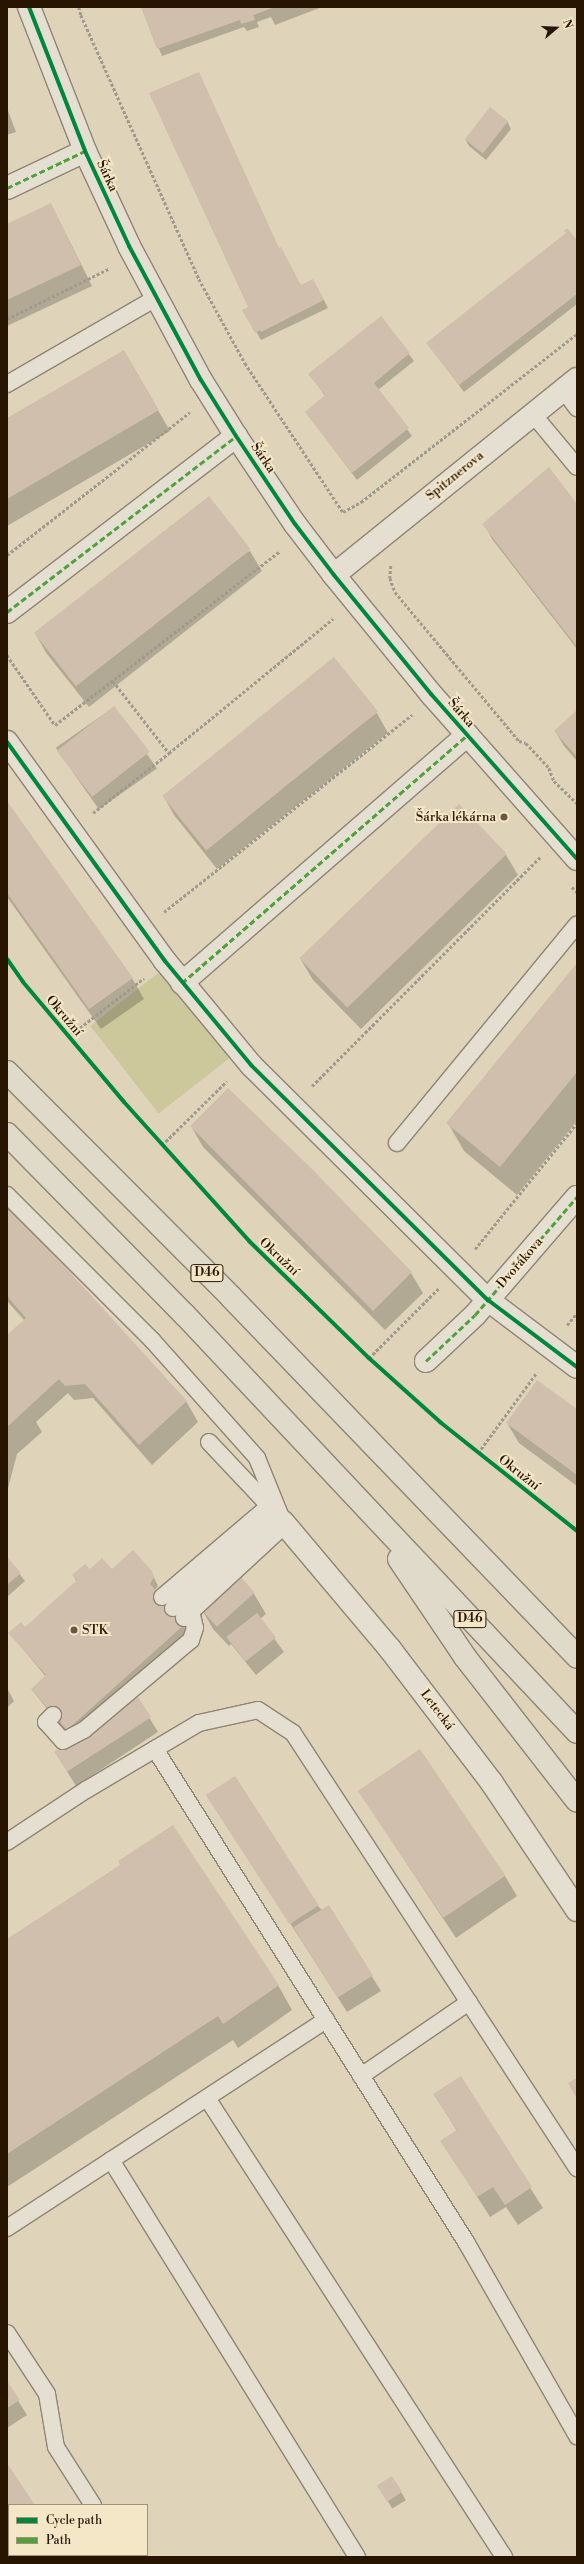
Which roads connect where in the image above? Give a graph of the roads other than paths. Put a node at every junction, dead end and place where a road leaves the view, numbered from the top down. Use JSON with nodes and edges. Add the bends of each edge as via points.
{"nodes":[{"id":1,"x":29,"y":7,"type":"edge"},
{"id":2,"x":85,"y":151,"type":"junction"},
{"id":3,"x":7,"y":188,"type":"edge"},
{"id":4,"x":156,"y":298,"type":"junction"},
{"id":5,"x":7,"y":384,"type":"edge"},
{"id":6,"x":570,"y":384,"type":"edge"},
{"id":7,"x":577,"y":408,"type":"edge"},
{"id":8,"x":532,"y":413,"type":"junction"},
{"id":9,"x":236,"y":436,"type":"junction"},
{"id":10,"x":577,"y":467,"type":"edge"},
{"id":11,"x":334,"y":575,"type":"junction"},
{"id":12,"x":7,"y":612,"type":"edge"},
{"id":13,"x":467,"y":736,"type":"junction"},
{"id":14,"x":7,"y":742,"type":"edge"},
{"id":15,"x":577,"y":859,"type":"edge"},
{"id":16,"x":577,"y":924,"type":"edge"},
{"id":17,"x":182,"y":983,"type":"junction"},
{"id":18,"x":7,"y":1072,"type":"edge"},
{"id":19,"x":7,"y":1134,"type":"edge"},
{"id":20,"x":397,"y":1144,"type":"dead end"},
{"id":21,"x":7,"y":1195,"type":"edge"},
{"id":22,"x":577,"y":1197,"type":"edge"},
{"id":23,"x":488,"y":1300,"type":"junction"},
{"id":24,"x":426,"y":1361,"type":"dead end"},
{"id":25,"x":577,"y":1367,"type":"edge"},
{"id":26,"x":209,"y":1442,"type":"dead end"},
{"id":27,"x":363,"y":1505,"type":"junction"},
{"id":28,"x":279,"y":1517,"type":"junction"},
{"id":29,"x":162,"y":1597,"type":"dead end"},
{"id":30,"x":574,"y":1653,"type":"edge"},
{"id":31,"x":53,"y":1715,"type":"dead end"},
{"id":32,"x":577,"y":1732,"type":"edge"},
{"id":33,"x":155,"y":1749,"type":"junction"},
{"id":34,"x":577,"y":1801,"type":"edge"},
{"id":35,"x":7,"y":1842,"type":"edge"},
{"id":36,"x":577,"y":1910,"type":"edge"},
{"id":37,"x":469,"y":2002,"type":"junction"},
{"id":38,"x":326,"y":2020,"type":"junction"},
{"id":39,"x":361,"y":2076,"type":"junction"},
{"id":40,"x":207,"y":2098,"type":"junction"},
{"id":41,"x":111,"y":2160,"type":"junction"},
{"id":42,"x":577,"y":2168,"type":"edge"},
{"id":43,"x":7,"y":2228,"type":"edge"},
{"id":44,"x":7,"y":2334,"type":"edge"},
{"id":45,"x":577,"y":2436,"type":"edge"},
{"id":46,"x":92,"y":2504,"type":"edge"},
{"id":47,"x":357,"y":2557,"type":"edge"},
{"id":48,"x":504,"y":2557,"type":"edge"}],
"edges":[{"from":1,"to":2,"type":"street","name":"Šárka"},
{"from":2,"to":3,"type":"street"},
{"from":2,"to":4,"type":"street","name":"Šárka"},
{"from":4,"to":5,"type":"lane"},
{"from":4,"to":9,"type":"street","name":"Šárka","via":[[201,380]]},
{"from":6,"to":7,"type":"lane"},
{"from":6,"to":8,"type":"street","name":"Spitznerova"},
{"from":8,"to":10,"type":"lane"},
{"from":8,"to":11,"type":"street","name":"Spitznerova"},
{"from":9,"to":11,"type":"street","name":"Šárka","via":[[295,524]]},
{"from":9,"to":12,"type":"street"},
{"from":11,"to":13,"type":"street","name":"Šárka"},
{"from":13,"to":15,"type":"street","name":"Šárka"},
{"from":13,"to":17,"type":"street"},
{"from":14,"to":17,"type":"street"},
{"from":16,"to":20,"type":"lane"},
{"from":17,"to":23,"type":"street","via":[[251,1065]]},
{"from":18,"to":30,"type":"highway","number":"D46","via":[[231,1297]]},
{"from":19,"to":27,"type":"highway","number":"D46","via":[[185,1315]]},
{"from":21,"to":28,"type":"lane","via":[[152,1340],[257,1458]]},
{"from":22,"to":23,"type":"street","name":"Dvořákova"},
{"from":23,"to":24,"type":"street","name":"Dvořákova"},
{"from":23,"to":25,"type":"street"},
{"from":26,"to":28,"type":"lane"},
{"from":27,"to":32,"type":"highway","number":"D46"},
{"from":27,"to":34,"type":"highway","via":[[465,1657]]},
{"from":28,"to":29,"type":"lane"},
{"from":28,"to":31,"type":"lane","via":[[182,1613],[196,1628],[191,1640],[84,1730],[63,1741],[61,1731],[46,1722]]},
{"from":28,"to":36,"type":"street","name":"Letecká","via":[[390,1649],[492,1782]]},
{"from":33,"to":35,"type":"lane"},
{"from":33,"to":37,"type":"lane","via":[[199,1723],[258,1710],[294,1733]]},
{"from":33,"to":38,"type":"lane"},
{"from":37,"to":39,"type":"lane"},
{"from":37,"to":42,"type":"lane"},
{"from":38,"to":39,"type":"lane"},
{"from":38,"to":40,"type":"lane"},
{"from":39,"to":45,"type":"lane","via":[[466,2242]]},
{"from":40,"to":41,"type":"lane"},
{"from":40,"to":48,"type":"lane"},
{"from":41,"to":43,"type":"lane"},
{"from":41,"to":47,"type":"lane"},
{"from":44,"to":46,"type":"lane","via":[[47,2394],[56,2447]]}]}
